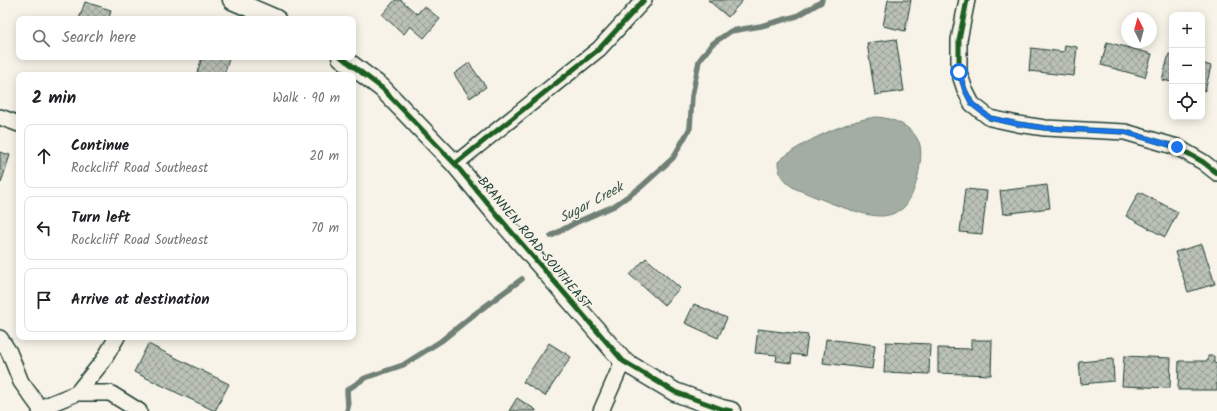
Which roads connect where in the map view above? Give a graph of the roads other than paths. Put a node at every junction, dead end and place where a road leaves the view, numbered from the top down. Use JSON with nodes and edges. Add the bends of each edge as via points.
{"nodes":[{"id":1,"x":232,"y":0,"type":"edge"},
{"id":2,"x":644,"y":0,"type":"edge"},
{"id":3,"x":967,"y":0,"type":"edge"},
{"id":4,"x":269,"y":16,"type":"edge"},
{"id":5,"x":345,"y":60,"type":"edge"},
{"id":6,"x":0,"y":117,"type":"edge"},
{"id":7,"x":16,"y":123,"type":"edge"},
{"id":8,"x":455,"y":164,"type":"junction"},
{"id":9,"x":1217,"y":173,"type":"edge"},
{"id":10,"x":0,"y":338,"type":"edge"},
{"id":11,"x":115,"y":340,"type":"edge"},
{"id":12,"x":623,"y":361,"type":"junction"},
{"id":13,"x":77,"y":393,"type":"junction"},
{"id":14,"x":40,"y":410,"type":"edge"},
{"id":15,"x":139,"y":411,"type":"edge"},
{"id":16,"x":601,"y":411,"type":"edge"},
{"id":17,"x":731,"y":411,"type":"edge"}],
"edges":[{"from":1,"to":4,"type":"street"},
{"from":2,"to":8,"type":"street","via":[[599,49]]},
{"from":3,"to":9,"type":"street","via":[[959,40],[959,72],[972,104],[990,118],[1045,128],[1125,132],[1177,147]]},
{"from":5,"to":8,"type":"street","name":"BRANNEN ROAD SOUTHEAST","via":[[382,88]]},
{"from":6,"to":7,"type":"street"},
{"from":8,"to":12,"type":"street","name":"BRANNEN ROAD SOUTHEAST"},
{"from":10,"to":14,"type":"street","via":[[9,352],[21,382]]},
{"from":11,"to":13,"type":"street","via":[[103,361]]},
{"from":12,"to":16,"type":"street"},
{"from":12,"to":17,"type":"street","name":"BRANNEN ROAD SOUTHEAST","via":[[676,392]]},
{"from":13,"to":14,"type":"street"},
{"from":13,"to":15,"type":"street","via":[[110,393]]}]}
